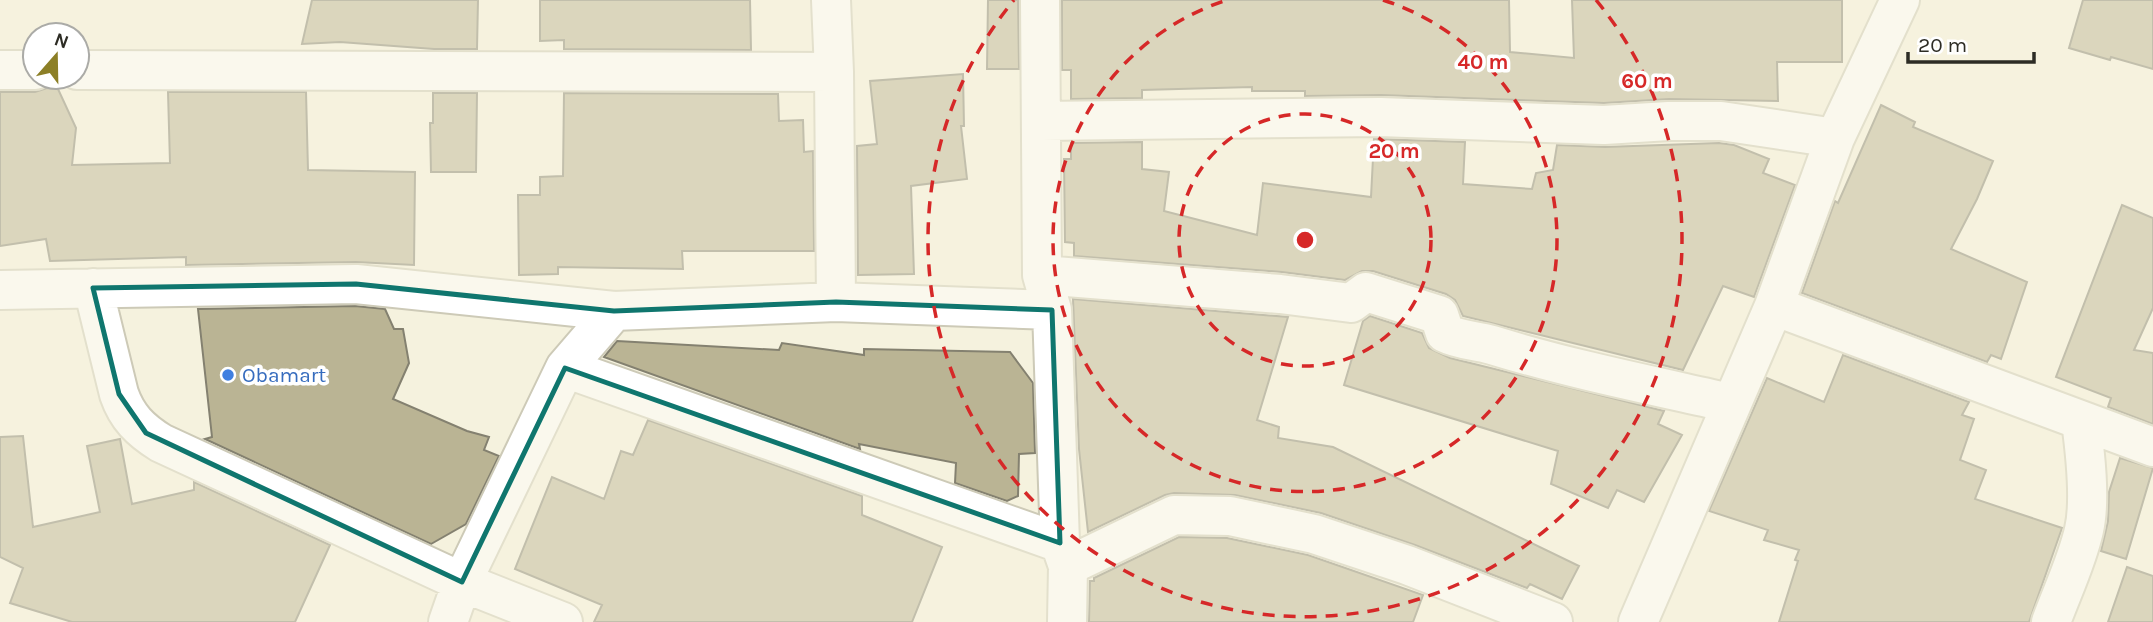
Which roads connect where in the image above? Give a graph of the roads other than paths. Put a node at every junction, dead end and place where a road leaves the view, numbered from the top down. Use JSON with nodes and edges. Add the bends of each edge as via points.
{"nodes":[{"id":1,"x":831,"y":0,"type":"edge"},
{"id":2,"x":1040,"y":0,"type":"edge"},
{"id":3,"x":1900,"y":0,"type":"edge"},
{"id":4,"x":0,"y":70,"type":"edge"},
{"id":5,"x":21,"y":70,"type":"edge"},
{"id":6,"x":91,"y":70,"type":"edge"},
{"id":7,"x":834,"y":72,"type":"junction"},
{"id":8,"x":1041,"y":121,"type":"junction"},
{"id":9,"x":1835,"y":138,"type":"junction"},
{"id":10,"x":93,"y":288,"type":"junction"},
{"id":11,"x":0,"y":290,"type":"edge"},
{"id":12,"x":1047,"y":292,"type":"junction"},
{"id":13,"x":836,"y":302,"type":"junction"},
{"id":14,"x":1774,"y":306,"type":"junction"},
{"id":15,"x":614,"y":311,"type":"junction"},
{"id":16,"x":565,"y":368,"type":"junction"},
{"id":17,"x":1730,"y":403,"type":"junction"},
{"id":18,"x":2081,"y":421,"type":"junction"},
{"id":19,"x":2153,"y":447,"type":"edge"},
{"id":20,"x":1064,"y":555,"type":"junction"},
{"id":21,"x":461,"y":582,"type":"junction"},
{"id":22,"x":448,"y":622,"type":"edge"},
{"id":23,"x":563,"y":622,"type":"edge"},
{"id":24,"x":1067,"y":622,"type":"edge"},
{"id":25,"x":1553,"y":622,"type":"edge"},
{"id":26,"x":1638,"y":622,"type":"edge"},
{"id":27,"x":2052,"y":622,"type":"edge"}],
"edges":[{"from":1,"to":7,"type":"street"},
{"from":2,"to":8,"type":"street"},
{"from":3,"to":9,"type":"street"},
{"from":4,"to":5,"type":"street"},
{"from":6,"to":7,"type":"street"},
{"from":7,"to":13,"type":"street"},
{"from":8,"to":9,"type":"street","via":[[1380,117],[1604,125],[1721,121]]},
{"from":8,"to":12,"type":"street"},
{"from":9,"to":14,"type":"street"},
{"from":10,"to":11,"type":"street"},
{"from":10,"to":15,"type":"street","via":[[356,284]]},
{"from":10,"to":21,"type":"street","via":[[125,411],[146,433]]},
{"from":12,"to":13,"type":"street"},
{"from":12,"to":17,"type":"street","via":[[1280,294],[1350,303],[1366,292],[1439,315],[1445,333],[1459,340]]},
{"from":12,"to":20,"type":"street"},
{"from":13,"to":15,"type":"street"},
{"from":14,"to":17,"type":"street"},
{"from":14,"to":18,"type":"street"},
{"from":15,"to":16,"type":"street"},
{"from":16,"to":20,"type":"street"},
{"from":16,"to":21,"type":"street"},
{"from":17,"to":26,"type":"street"},
{"from":18,"to":19,"type":"street"},
{"from":18,"to":27,"type":"street","via":[[2087,512]]},
{"from":20,"to":24,"type":"street"},
{"from":20,"to":25,"type":"street","via":[[1174,515],[1230,516],[1314,534]]},
{"from":21,"to":22,"type":"street"},
{"from":21,"to":23,"type":"street"}]}
